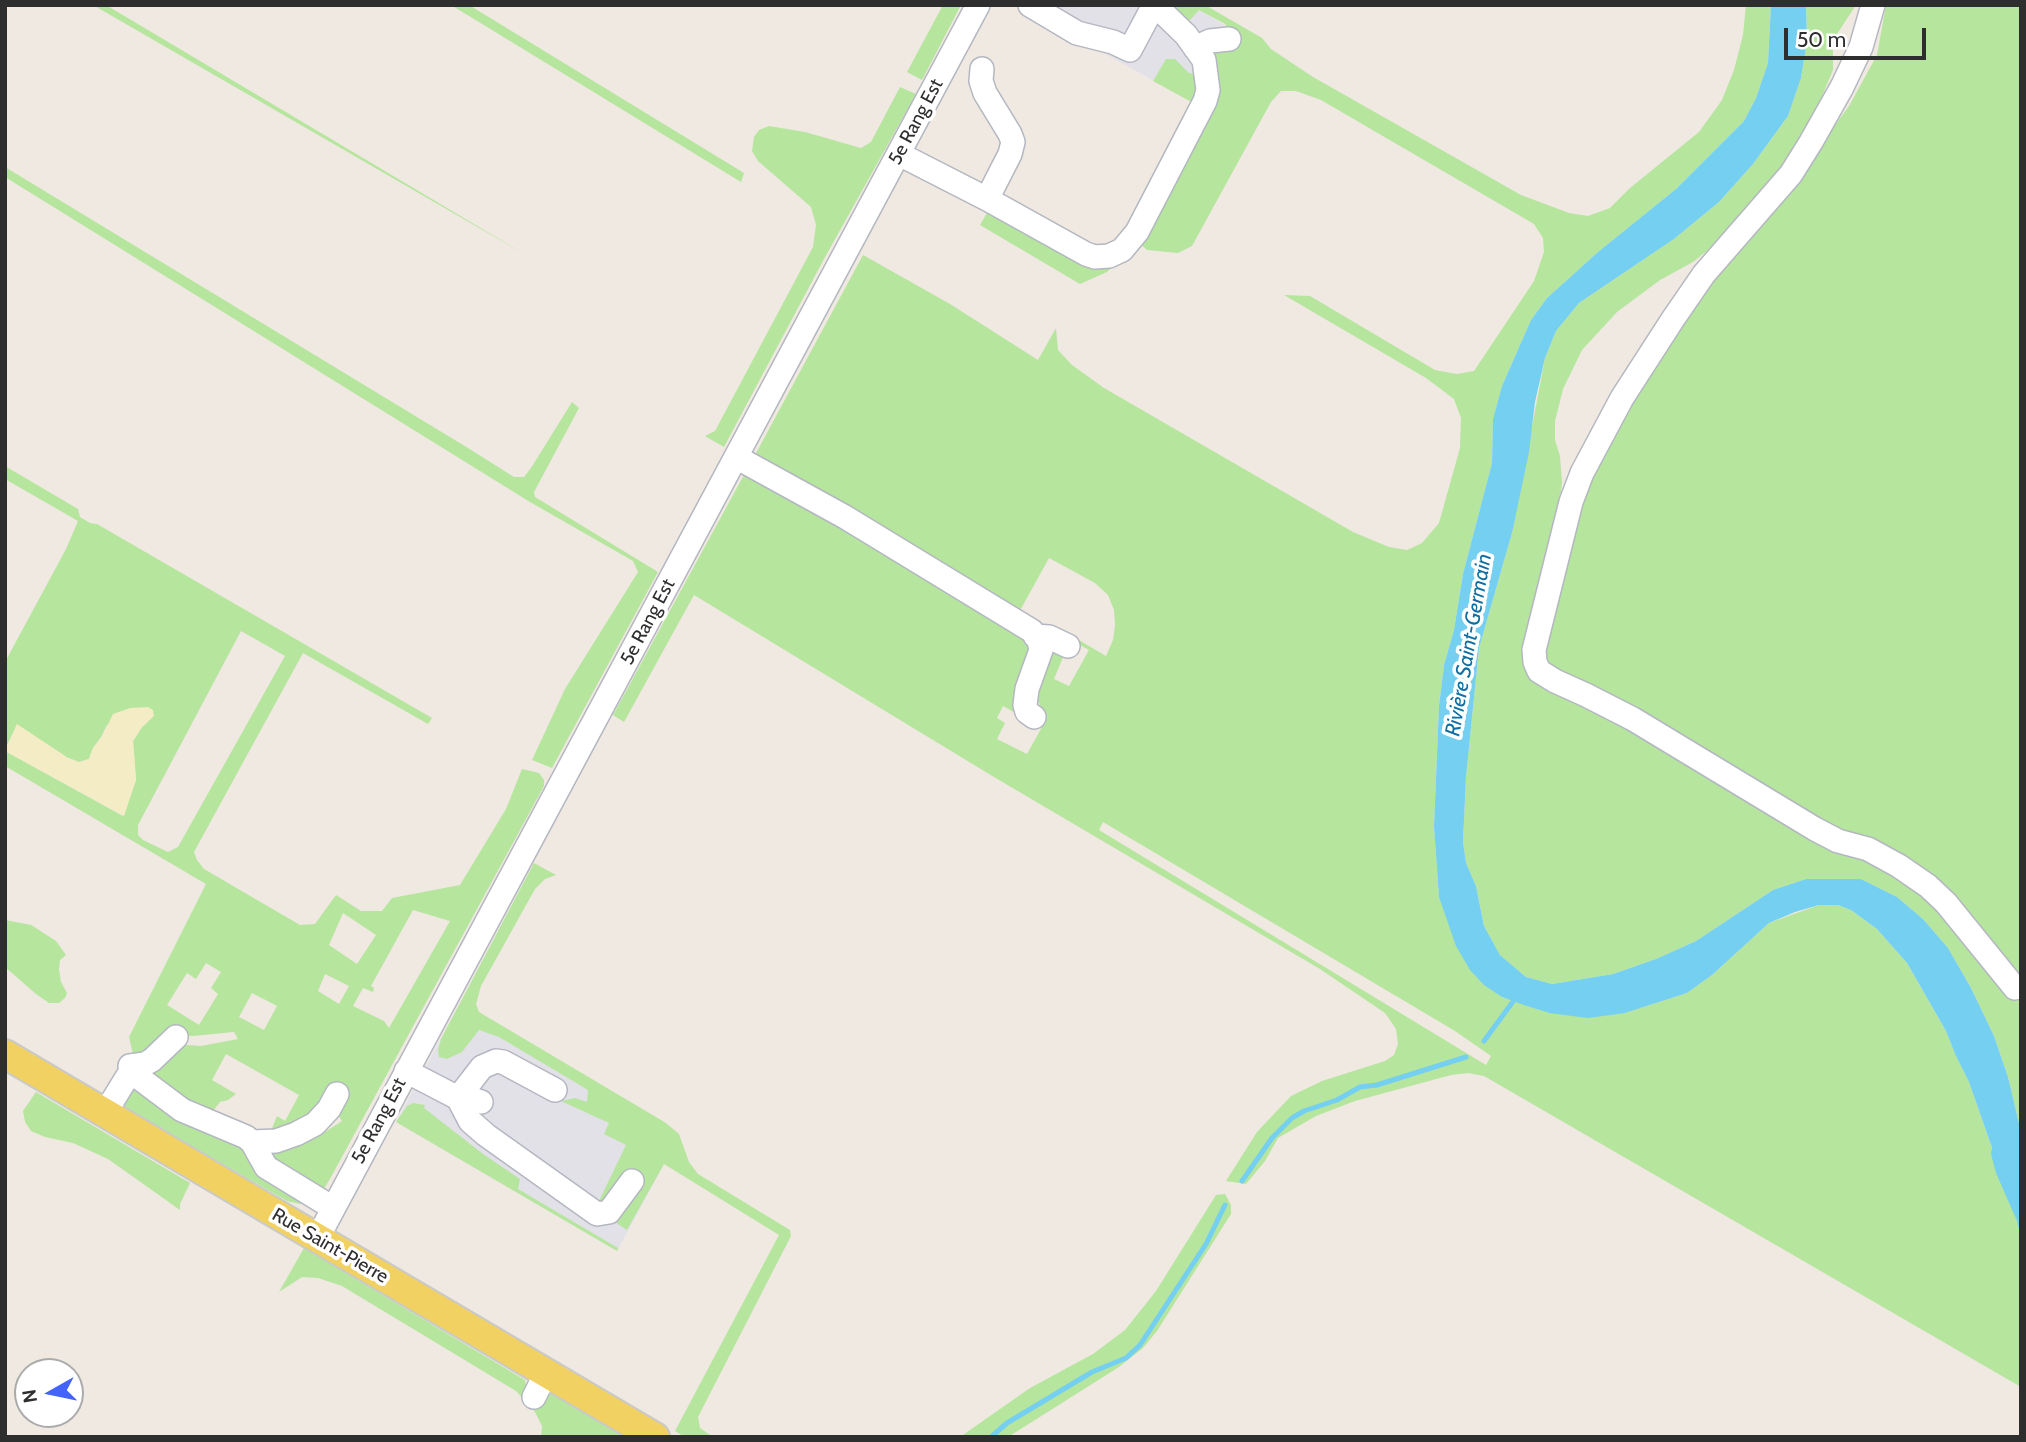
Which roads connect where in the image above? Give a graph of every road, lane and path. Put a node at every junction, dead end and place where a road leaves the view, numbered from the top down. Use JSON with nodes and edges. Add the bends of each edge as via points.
{"nodes":[{"id":1,"x":978,"y":5,"type":"edge"},
{"id":2,"x":1030,"y":5,"type":"edge"},
{"id":3,"x":1155,"y":5,"type":"edge"},
{"id":4,"x":1873,"y":5,"type":"edge"},
{"id":5,"x":1229,"y":39,"type":"dead end"},
{"id":6,"x":1195,"y":48,"type":"junction"},
{"id":7,"x":982,"y":69,"type":"dead end"},
{"id":8,"x":899,"y":154,"type":"junction"},
{"id":9,"x":986,"y":199,"type":"junction"},
{"id":10,"x":736,"y":457,"type":"junction"},
{"id":11,"x":1035,"y":636,"type":"junction"},
{"id":12,"x":1068,"y":646,"type":"dead end"},
{"id":13,"x":1034,"y":717,"type":"dead end"},
{"id":14,"x":2015,"y":988,"type":"dead end"},
{"id":15,"x":176,"y":1037,"type":"dead end"},
{"id":16,"x":5,"y":1054,"type":"edge"},
{"id":17,"x":130,"y":1066,"type":"dead end"},
{"id":18,"x":406,"y":1071,"type":"junction"},
{"id":19,"x":555,"y":1090,"type":"dead end"},
{"id":20,"x":337,"y":1094,"type":"dead end"},
{"id":21,"x":470,"y":1100,"type":"junction"},
{"id":22,"x":105,"y":1113,"type":"junction"},
{"id":23,"x":252,"y":1142,"type":"junction"},
{"id":24,"x":632,"y":1181,"type":"dead end"},
{"id":25,"x":333,"y":1208,"type":"junction"},
{"id":26,"x":317,"y":1239,"type":"junction"},
{"id":27,"x":655,"y":1437,"type":"edge"}],
"edges":[{"from":1,"to":8,"type":"street","name":"5e Rang Est"},
{"from":2,"to":3,"type":"street","via":[[1077,33],[1130,50]]},
{"from":3,"to":6,"type":"street"},
{"from":4,"to":14,"type":"street","via":[[1861,47],[1805,153],[1704,274],[1622,398],[1582,473],[1534,650],[1535,662],[1539,671],[1555,681],[1633,719],[1815,829],[1899,866],[1946,903]]},
{"from":5,"to":6,"type":"street"},
{"from":6,"to":9,"type":"street","via":[[1208,77],[1205,101],[1137,232],[1122,250],[1109,256],[1086,254]]},
{"from":7,"to":9,"type":"street","via":[[985,93],[1013,142]]},
{"from":8,"to":9,"type":"street"},
{"from":8,"to":10,"type":"street","name":"5e Rang Est"},
{"from":10,"to":11,"type":"street","via":[[1020,622]]},
{"from":10,"to":18,"type":"street","name":"5e Rang Est"},
{"from":11,"to":12,"type":"street"},
{"from":11,"to":13,"type":"street","via":[[1041,650],[1025,705]]},
{"from":15,"to":17,"type":"street","via":[[152,1060]]},
{"from":16,"to":22,"type":"main road","name":"Rue Saint-Pierre"},
{"from":18,"to":21,"type":"street"},
{"from":18,"to":25,"type":"street","name":"5e Rang Est"},
{"from":19,"to":21,"type":"street","via":[[496,1061],[482,1067]]},
{"from":20,"to":23,"type":"street","via":[[315,1124],[276,1140]]},
{"from":21,"to":24,"type":"street","via":[[470,1121],[597,1214],[609,1212]]},
{"from":22,"to":23,"type":"street","via":[[129,1074],[183,1110],[223,1118]]},
{"from":22,"to":26,"type":"main road","name":"Rue Saint-Pierre"},
{"from":23,"to":25,"type":"street","via":[[266,1167]]},
{"from":25,"to":26,"type":"street","name":"5e Rang Est"},
{"from":26,"to":27,"type":"main road","name":"Rue Saint-Pierre","via":[[540,1385]]}]}
